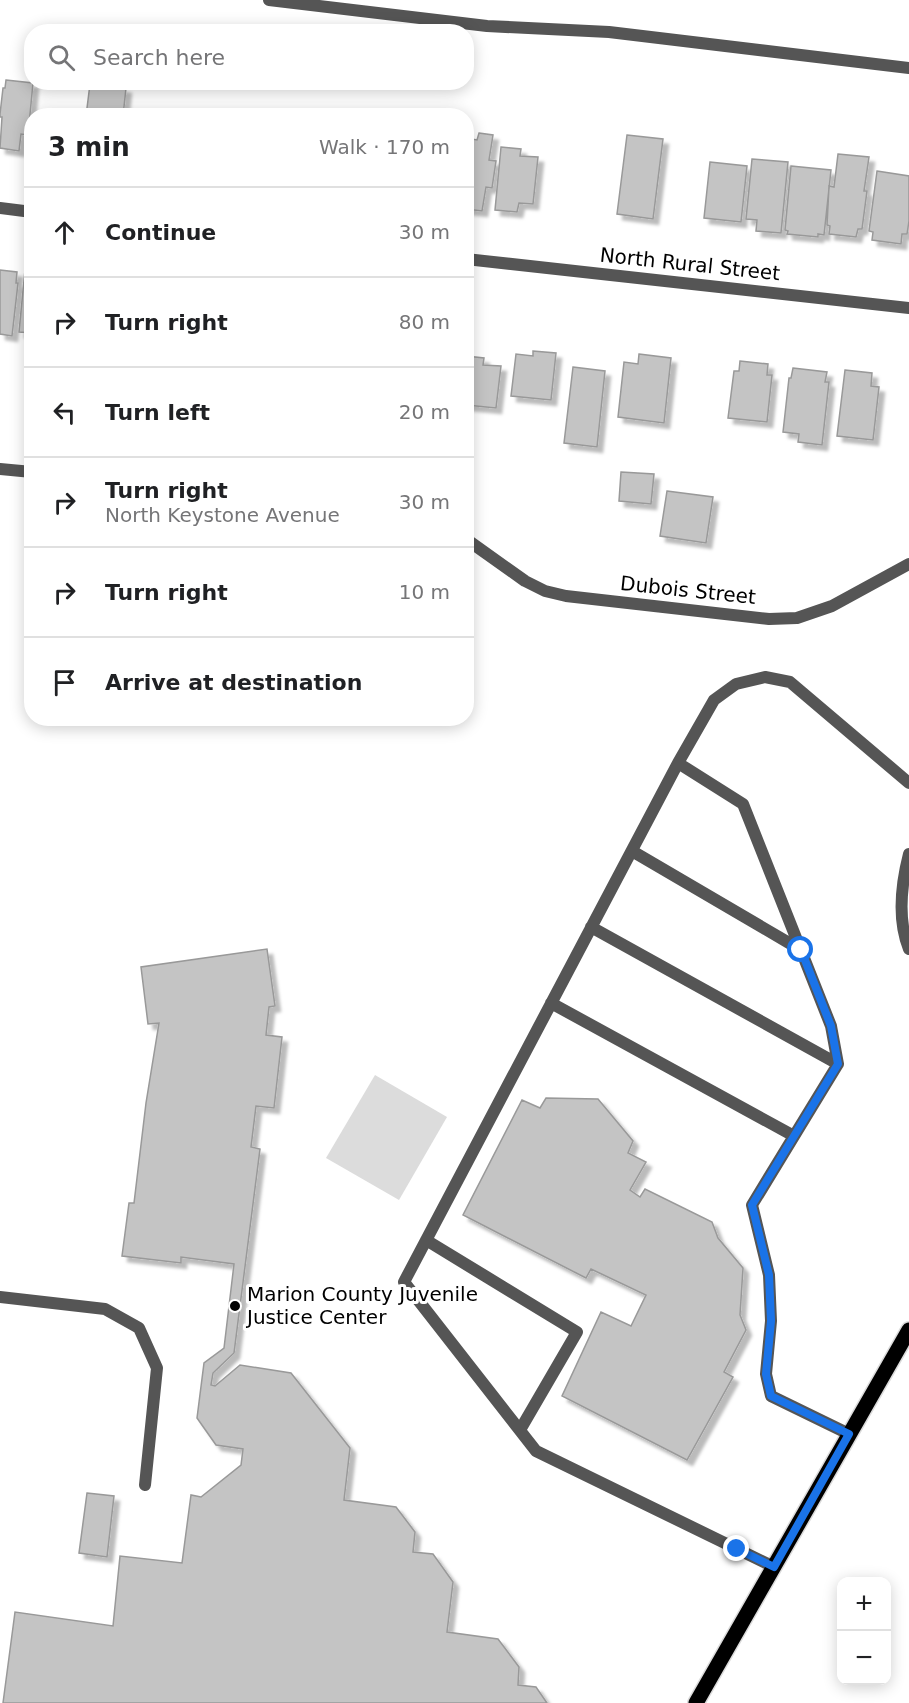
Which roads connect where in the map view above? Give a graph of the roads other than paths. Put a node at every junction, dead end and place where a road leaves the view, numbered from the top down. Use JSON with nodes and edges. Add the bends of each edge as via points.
{"nodes":[{"id":1,"x":269,"y":0,"type":"edge"},
{"id":2,"x":470,"y":24,"type":"edge"},
{"id":3,"x":474,"y":24,"type":"edge"},
{"id":4,"x":909,"y":68,"type":"edge"},
{"id":5,"x":0,"y":208,"type":"edge"},
{"id":6,"x":24,"y":211,"type":"edge"},
{"id":7,"x":474,"y":261,"type":"edge"},
{"id":8,"x":909,"y":308,"type":"edge"},
{"id":9,"x":0,"y":469,"type":"edge"},
{"id":10,"x":24,"y":471,"type":"edge"},
{"id":11,"x":474,"y":545,"type":"edge"},
{"id":12,"x":909,"y":564,"type":"edge"},
{"id":13,"x":678,"y":763,"type":"junction"},
{"id":14,"x":909,"y":783,"type":"edge"},
{"id":15,"x":632,"y":851,"type":"junction"},
{"id":16,"x":909,"y":854,"type":"edge"},
{"id":17,"x":591,"y":927,"type":"junction"},
{"id":18,"x":909,"y":949,"type":"edge"},
{"id":19,"x":801,"y":950,"type":"junction"},
{"id":20,"x":551,"y":1003,"type":"junction"},
{"id":21,"x":838,"y":1064,"type":"junction"},
{"id":22,"x":794,"y":1136,"type":"junction"},
{"id":23,"x":426,"y":1240,"type":"junction"},
{"id":24,"x":0,"y":1297,"type":"edge"},
{"id":25,"x":909,"y":1330,"type":"edge"},
{"id":26,"x":520,"y":1430,"type":"junction"},
{"id":27,"x":849,"y":1434,"type":"junction"},
{"id":28,"x":145,"y":1485,"type":"dead end"},
{"id":29,"x":774,"y":1567,"type":"junction"},
{"id":30,"x":696,"y":1703,"type":"edge"}],
"edges":[{"from":1,"to":2,"type":"street"},
{"from":3,"to":4,"type":"street","via":[[609,32]]},
{"from":5,"to":6,"type":"street"},
{"from":7,"to":8,"type":"street","name":"North Rural Street"},
{"from":9,"to":10,"type":"street"},
{"from":11,"to":12,"type":"street","name":"Dubois Street","via":[[545,591],[769,618],[796,618],[832,606]]},
{"from":13,"to":14,"type":"street","via":[[714,700],[736,684],[765,676],[790,682]]},
{"from":13,"to":15,"type":"street"},
{"from":13,"to":19,"type":"street","via":[[742,804]]},
{"from":15,"to":17,"type":"street"},
{"from":15,"to":19,"type":"street"},
{"from":16,"to":18,"type":"street","via":[[901,896],[902,924]]},
{"from":17,"to":20,"type":"street"},
{"from":17,"to":21,"type":"street"},
{"from":19,"to":21,"type":"street","via":[[831,1026]]},
{"from":20,"to":22,"type":"street"},
{"from":20,"to":23,"type":"street"},
{"from":21,"to":22,"type":"street"},
{"from":22,"to":27,"type":"street","via":[[752,1205],[769,1275],[771,1321],[766,1374],[771,1396]]},
{"from":23,"to":26,"type":"street","via":[[404,1282]]},
{"from":23,"to":26,"type":"street","via":[[578,1332]]},
{"from":24,"to":28,"type":"street","via":[[105,1308],[139,1328],[157,1368]]},
{"from":25,"to":27,"type":"main road"},
{"from":26,"to":29,"type":"street","via":[[536,1451]]},
{"from":27,"to":29,"type":"main road"},
{"from":29,"to":30,"type":"main road"}]}
